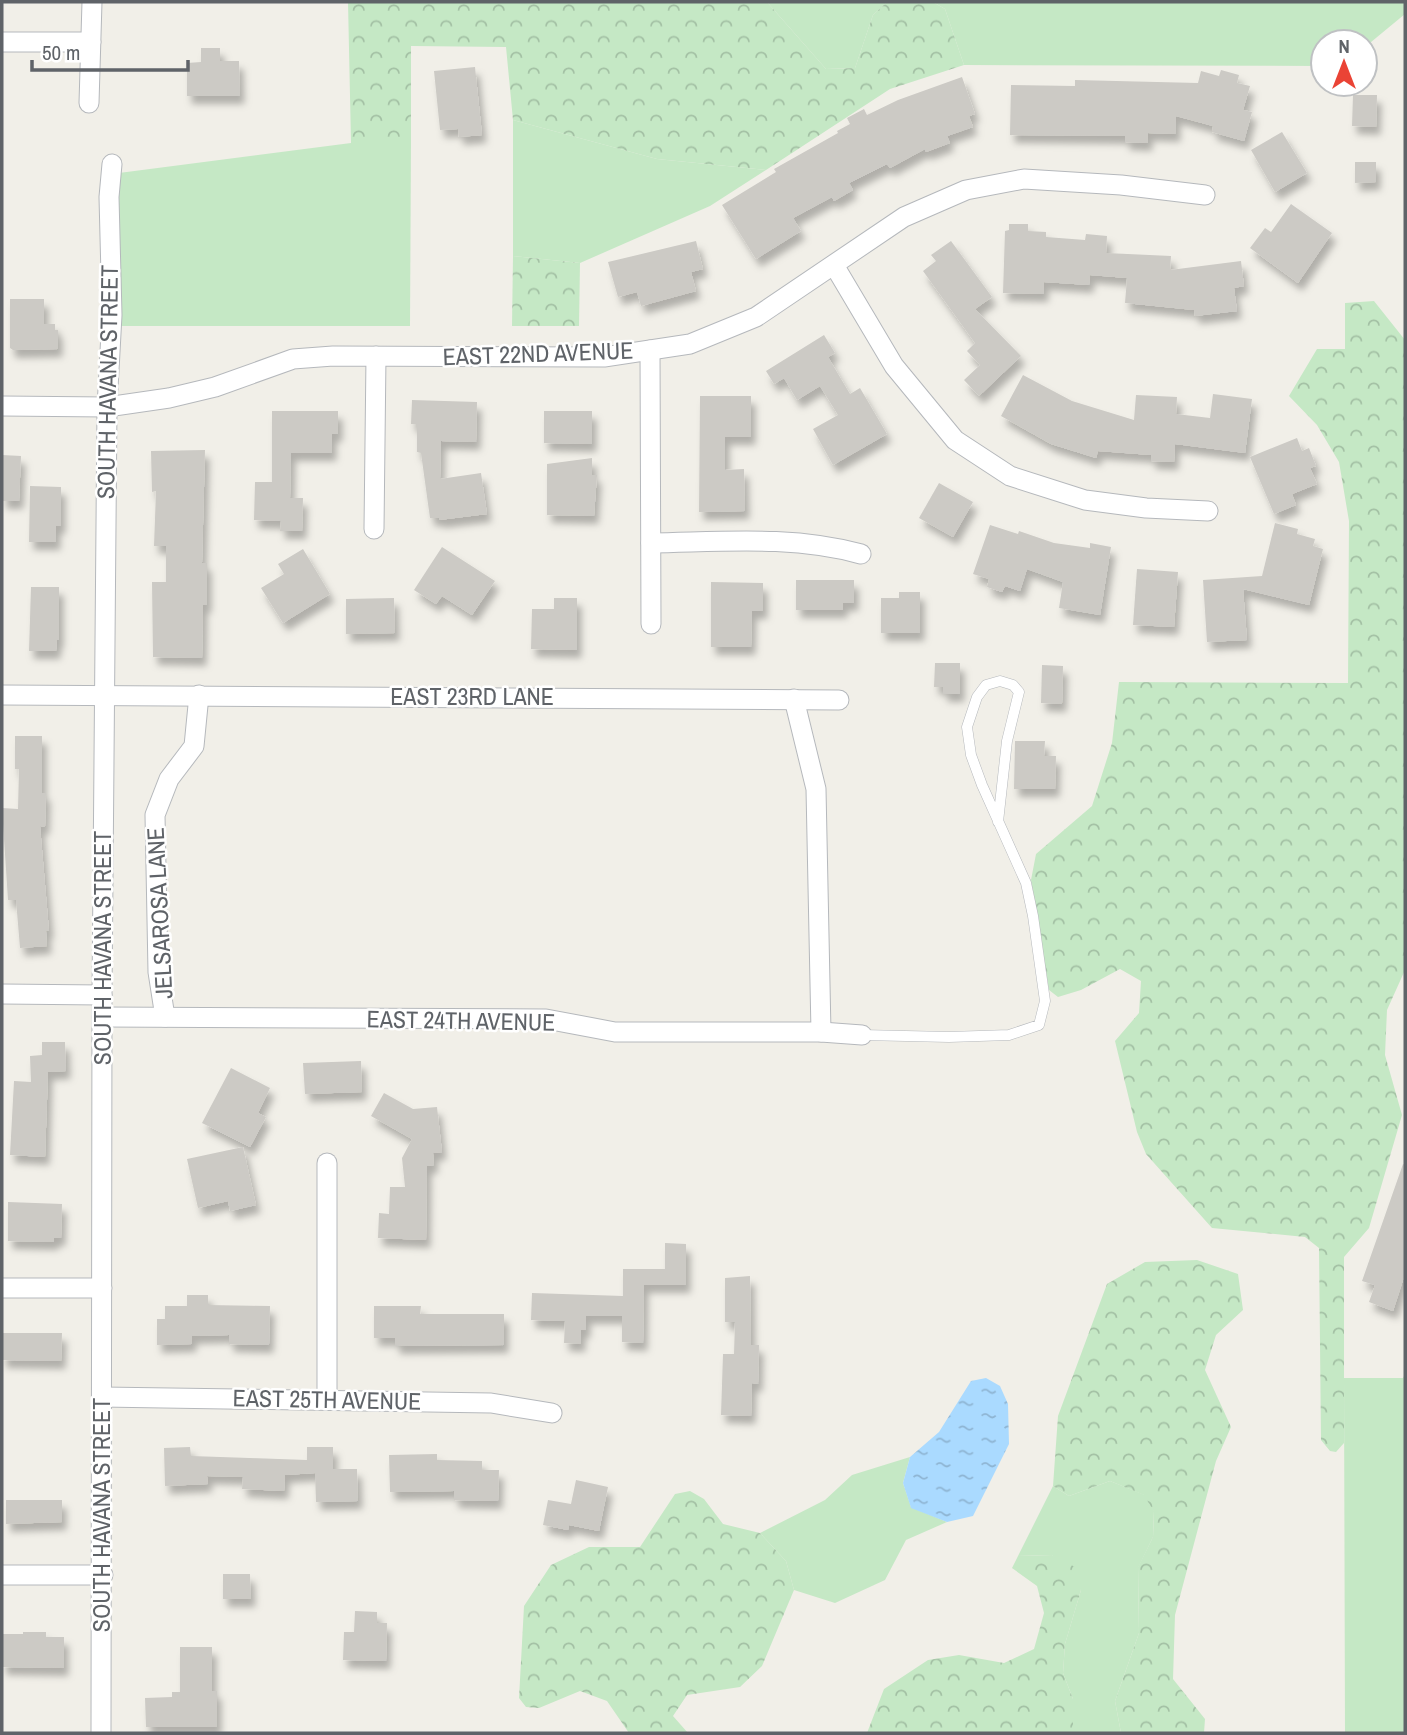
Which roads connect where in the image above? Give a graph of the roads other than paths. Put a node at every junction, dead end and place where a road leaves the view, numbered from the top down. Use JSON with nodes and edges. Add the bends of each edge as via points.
{"nodes":[{"id":1,"x":92,"y":2,"type":"edge"},
{"id":2,"x":2,"y":42,"type":"edge"},
{"id":3,"x":91,"y":42,"type":"junction"},
{"id":4,"x":89,"y":103,"type":"dead end"},
{"id":5,"x":112,"y":164,"type":"dead end"},
{"id":6,"x":1205,"y":195,"type":"dead end"},
{"id":7,"x":834,"y":265,"type":"junction"},
{"id":8,"x":650,"y":350,"type":"junction"},
{"id":9,"x":376,"y":356,"type":"junction"},
{"id":10,"x":2,"y":406,"type":"edge"},
{"id":11,"x":107,"y":407,"type":"junction"},
{"id":12,"x":1208,"y":511,"type":"dead end"},
{"id":13,"x":374,"y":528,"type":"dead end"},
{"id":14,"x":651,"y":543,"type":"junction"},
{"id":15,"x":861,"y":554,"type":"dead end"},
{"id":16,"x":651,"y":624,"type":"dead end"},
{"id":17,"x":104,"y":694,"type":"junction"},
{"id":18,"x":2,"y":695,"type":"edge"},
{"id":19,"x":199,"y":695,"type":"junction"},
{"id":20,"x":794,"y":699,"type":"junction"},
{"id":21,"x":839,"y":700,"type":"dead end"},
{"id":22,"x":999,"y":822,"type":"junction"},
{"id":23,"x":2,"y":994,"type":"edge"},
{"id":24,"x":102,"y":995,"type":"junction"},
{"id":25,"x":102,"y":1017,"type":"junction"},
{"id":26,"x":165,"y":1017,"type":"junction"},
{"id":27,"x":821,"y":1032,"type":"junction"},
{"id":28,"x":862,"y":1035,"type":"joint"},
{"id":29,"x":327,"y":1163,"type":"dead end"},
{"id":30,"x":2,"y":1288,"type":"edge"},
{"id":31,"x":102,"y":1289,"type":"junction"},
{"id":32,"x":102,"y":1397,"type":"junction"},
{"id":33,"x":327,"y":1400,"type":"junction"},
{"id":34,"x":552,"y":1413,"type":"dead end"},
{"id":35,"x":2,"y":1575,"type":"edge"},
{"id":36,"x":103,"y":1575,"type":"junction"},
{"id":37,"x":102,"y":1733,"type":"edge"}],
"edges":[{"from":1,"to":3,"type":"street"},
{"from":2,"to":3,"type":"street"},
{"from":3,"to":4,"type":"street"},
{"from":5,"to":11,"type":"street","name":"SOUTH HAVANA STREET"},
{"from":6,"to":7,"type":"street","name":"EAST 22ND AVENUE","via":[[1121,185],[1013,181],[967,190],[904,217]]},
{"from":7,"to":8,"type":"street","name":"EAST 22ND AVENUE","via":[[756,317],[690,344]]},
{"from":7,"to":12,"type":"street","via":[[894,366],[955,440],[1010,476],[1085,500]]},
{"from":8,"to":9,"type":"street","name":"EAST 22ND AVENUE","via":[[604,357]]},
{"from":8,"to":14,"type":"street"},
{"from":9,"to":11,"type":"street","name":"EAST 22ND AVENUE","via":[[293,359],[215,387]]},
{"from":9,"to":13,"type":"street"},
{"from":10,"to":11,"type":"street","name":"EAST 22ND AVENUE"},
{"from":11,"to":17,"type":"street","name":"SOUTH HAVANA STREET"},
{"from":14,"to":15,"type":"street","via":[[790,541]]},
{"from":14,"to":16,"type":"street"},
{"from":17,"to":18,"type":"street","name":"EAST 23RD LANE"},
{"from":17,"to":19,"type":"street","name":"EAST 23RD LANE"},
{"from":17,"to":24,"type":"street","name":"SOUTH HAVANA STREET"},
{"from":19,"to":20,"type":"street","name":"EAST 23RD LANE"},
{"from":19,"to":26,"type":"street","name":"JELSAROSA LANE","via":[[194,746],[169,779],[155,816],[158,972]]},
{"from":20,"to":21,"type":"street","name":"EAST 23RD LANE"},
{"from":20,"to":27,"type":"street","via":[[816,789]]},
{"from":22,"to":22,"type":"lane","via":[[971,755],[967,727],[977,696],[986,685],[1000,681],[1019,692],[1007,741]]},
{"from":22,"to":28,"type":"lane","via":[[1026,883],[1033,916],[1045,1002],[1039,1025],[1009,1035]]},
{"from":23,"to":24,"type":"street"},
{"from":24,"to":25,"type":"street","name":"SOUTH HAVANA STREET"},
{"from":25,"to":26,"type":"street","name":"EAST 24TH AVENUE"},
{"from":25,"to":31,"type":"street","name":"SOUTH HAVANA STREET"},
{"from":26,"to":27,"type":"street","name":"EAST 24TH AVENUE","via":[[546,1019],[615,1032]]},
{"from":27,"to":28,"type":"street","name":"EAST 24TH AVENUE"},
{"from":29,"to":33,"type":"street"},
{"from":30,"to":31,"type":"street"},
{"from":31,"to":32,"type":"street","name":"SOUTH HAVANA STREET"},
{"from":32,"to":33,"type":"street","name":"EAST 25TH AVENUE"},
{"from":32,"to":36,"type":"street","name":"SOUTH HAVANA STREET"},
{"from":33,"to":34,"type":"street","name":"EAST 25TH AVENUE","via":[[491,1402]]},
{"from":35,"to":36,"type":"street"},
{"from":36,"to":37,"type":"street","name":"SOUTH HAVANA STREET"}]}
